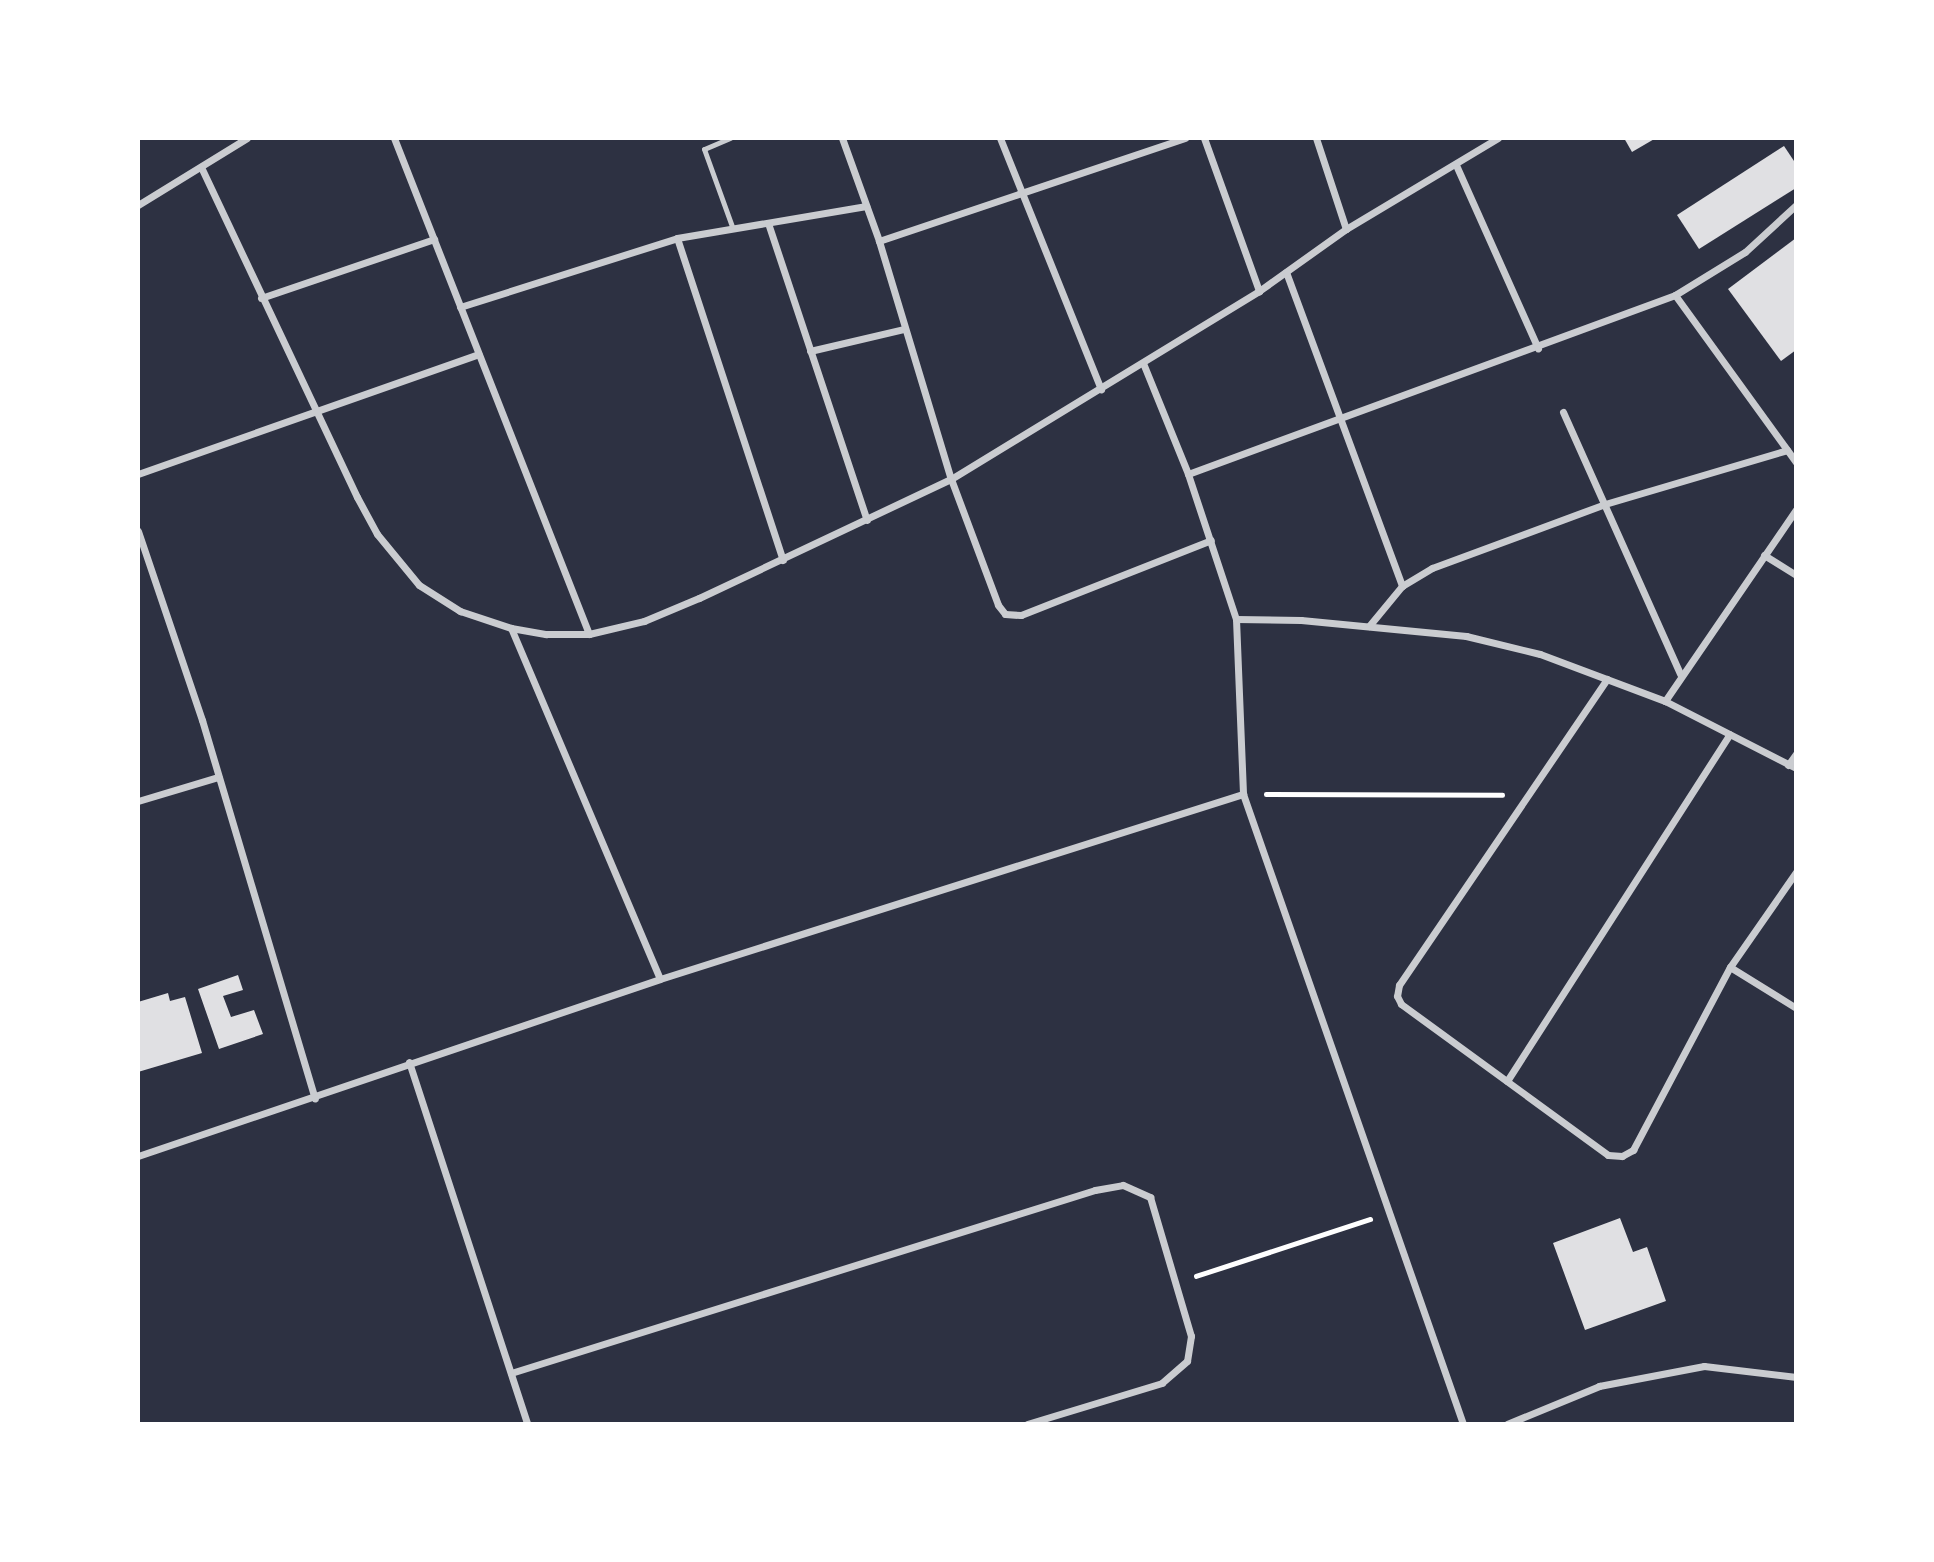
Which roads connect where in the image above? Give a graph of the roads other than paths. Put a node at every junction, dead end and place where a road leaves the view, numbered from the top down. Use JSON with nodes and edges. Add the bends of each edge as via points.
{"nodes":[{"id":1,"x":247,"y":138,"type":"edge"},
{"id":2,"x":394,"y":138,"type":"edge"},
{"id":3,"x":730,"y":138,"type":"edge"},
{"id":4,"x":842,"y":138,"type":"edge"},
{"id":5,"x":1000,"y":138,"type":"edge"},
{"id":6,"x":1185,"y":138,"type":"edge"},
{"id":7,"x":1204,"y":138,"type":"edge"},
{"id":8,"x":1315,"y":138,"type":"edge"},
{"id":9,"x":1498,"y":138,"type":"edge"},
{"id":10,"x":1456,"y":165,"type":"junction"},
{"id":11,"x":201,"y":167,"type":"junction"},
{"id":12,"x":1023,"y":195,"type":"junction"},
{"id":13,"x":138,"y":205,"type":"edge"},
{"id":14,"x":1796,"y":205,"type":"edge"},
{"id":15,"x":866,"y":206,"type":"junction"},
{"id":16,"x":768,"y":223,"type":"junction"},
{"id":17,"x":733,"y":229,"type":"junction"},
{"id":18,"x":1346,"y":229,"type":"junction"},
{"id":19,"x":677,"y":238,"type":"junction"},
{"id":20,"x":434,"y":239,"type":"junction"},
{"id":21,"x":879,"y":241,"type":"junction"},
{"id":22,"x":1286,"y":272,"type":"junction"},
{"id":23,"x":1259,"y":290,"type":"junction"},
{"id":24,"x":1675,"y":295,"type":"junction"},
{"id":25,"x":261,"y":298,"type":"junction"},
{"id":26,"x":460,"y":307,"type":"junction"},
{"id":27,"x":904,"y":329,"type":"junction"},
{"id":28,"x":1538,"y":348,"type":"junction"},
{"id":29,"x":810,"y":351,"type":"junction"},
{"id":30,"x":479,"y":354,"type":"junction"},
{"id":31,"x":1143,"y":363,"type":"junction"},
{"id":32,"x":1101,"y":389,"type":"junction"},
{"id":33,"x":1563,"y":412,"type":"dead end"},
{"id":34,"x":313,"y":413,"type":"junction"},
{"id":35,"x":1337,"y":420,"type":"junction"},
{"id":36,"x":1787,"y":450,"type":"junction"},
{"id":37,"x":1796,"y":462,"type":"edge"},
{"id":38,"x":138,"y":474,"type":"edge"},
{"id":39,"x":1188,"y":474,"type":"junction"},
{"id":40,"x":951,"y":479,"type":"junction"},
{"id":41,"x":1605,"y":504,"type":"junction"},
{"id":42,"x":1796,"y":510,"type":"edge"},
{"id":43,"x":867,"y":520,"type":"junction"},
{"id":44,"x":138,"y":531,"type":"edge"},
{"id":45,"x":1211,"y":540,"type":"junction"},
{"id":46,"x":1764,"y":555,"type":"junction"},
{"id":47,"x":783,"y":560,"type":"junction"},
{"id":48,"x":1796,"y":575,"type":"edge"},
{"id":49,"x":1402,"y":586,"type":"junction"},
{"id":50,"x":1236,"y":619,"type":"junction"},
{"id":51,"x":1369,"y":626,"type":"junction"},
{"id":52,"x":512,"y":628,"type":"junction"},
{"id":53,"x":589,"y":634,"type":"junction"},
{"id":54,"x":1680,"y":674,"type":"junction"},
{"id":55,"x":1607,"y":679,"type":"junction"},
{"id":56,"x":1665,"y":701,"type":"junction"},
{"id":57,"x":1730,"y":734,"type":"junction"},
{"id":58,"x":1796,"y":754,"type":"edge"},
{"id":59,"x":1792,"y":767,"type":"edge"},
{"id":60,"x":218,"y":777,"type":"junction"},
{"id":61,"x":1243,"y":794,"type":"junction"},
{"id":62,"x":138,"y":801,"type":"edge"},
{"id":63,"x":1796,"y":872,"type":"edge"},
{"id":64,"x":1730,"y":967,"type":"junction"},
{"id":65,"x":660,"y":979,"type":"junction"},
{"id":66,"x":1796,"y":1008,"type":"edge"},
{"id":67,"x":408,"y":1062,"type":"junction"},
{"id":68,"x":1507,"y":1081,"type":"junction"},
{"id":69,"x":316,"y":1098,"type":"junction"},
{"id":70,"x":138,"y":1156,"type":"edge"},
{"id":71,"x":511,"y":1373,"type":"junction"},
{"id":72,"x":1796,"y":1377,"type":"edge"},
{"id":73,"x":527,"y":1424,"type":"edge"},
{"id":74,"x":1027,"y":1424,"type":"edge"},
{"id":75,"x":1463,"y":1424,"type":"edge"},
{"id":76,"x":1507,"y":1424,"type":"edge"}],
"edges":[{"from":1,"to":11,"type":"street"},
{"from":2,"to":20,"type":"street"},
{"from":3,"to":17,"type":"lane","via":[[704,149]]},
{"from":4,"to":15,"type":"street"},
{"from":5,"to":12,"type":"street"},
{"from":6,"to":12,"type":"street"},
{"from":7,"to":23,"type":"street"},
{"from":8,"to":18,"type":"street"},
{"from":9,"to":10,"type":"street"},
{"from":10,"to":18,"type":"street"},
{"from":10,"to":28,"type":"street"},
{"from":11,"to":13,"type":"street"},
{"from":11,"to":25,"type":"street"},
{"from":12,"to":21,"type":"street"},
{"from":12,"to":32,"type":"street"},
{"from":14,"to":24,"type":"street","via":[[1745,252]]},
{"from":15,"to":16,"type":"street"},
{"from":15,"to":21,"type":"street"},
{"from":16,"to":17,"type":"street"},
{"from":16,"to":29,"type":"street"},
{"from":17,"to":19,"type":"street"},
{"from":18,"to":22,"type":"street"},
{"from":19,"to":26,"type":"street"},
{"from":19,"to":47,"type":"street"},
{"from":20,"to":25,"type":"street"},
{"from":20,"to":26,"type":"street"},
{"from":21,"to":27,"type":"street"},
{"from":22,"to":23,"type":"street"},
{"from":22,"to":35,"type":"street"},
{"from":23,"to":31,"type":"street"},
{"from":24,"to":28,"type":"street"},
{"from":24,"to":36,"type":"street"},
{"from":25,"to":34,"type":"street"},
{"from":26,"to":30,"type":"street"},
{"from":27,"to":29,"type":"street"},
{"from":27,"to":40,"type":"street"},
{"from":28,"to":35,"type":"street"},
{"from":29,"to":43,"type":"street"},
{"from":30,"to":34,"type":"street"},
{"from":30,"to":53,"type":"street"},
{"from":31,"to":32,"type":"street"},
{"from":31,"to":39,"type":"street"},
{"from":32,"to":40,"type":"street"},
{"from":33,"to":41,"type":"street"},
{"from":34,"to":38,"type":"street"},
{"from":34,"to":52,"type":"street","via":[[377,534],[419,584],[460,611]]},
{"from":35,"to":39,"type":"street"},
{"from":35,"to":49,"type":"street"},
{"from":36,"to":37,"type":"street"},
{"from":36,"to":41,"type":"street"},
{"from":39,"to":45,"type":"street"},
{"from":40,"to":43,"type":"street"},
{"from":40,"to":45,"type":"street","via":[[1005,614],[1021,615]]},
{"from":41,"to":49,"type":"street","via":[[1432,568]]},
{"from":41,"to":54,"type":"street"},
{"from":42,"to":46,"type":"street"},
{"from":43,"to":47,"type":"street"},
{"from":44,"to":60,"type":"street"},
{"from":45,"to":50,"type":"street"},
{"from":46,"to":48,"type":"street"},
{"from":46,"to":54,"type":"street"},
{"from":47,"to":53,"type":"street","via":[[645,621]]},
{"from":49,"to":51,"type":"street"},
{"from":50,"to":51,"type":"street"},
{"from":50,"to":61,"type":"street"},
{"from":51,"to":55,"type":"street","via":[[1466,636],[1540,654]]},
{"from":52,"to":53,"type":"street"},
{"from":52,"to":65,"type":"street"},
{"from":54,"to":56,"type":"street"},
{"from":55,"to":56,"type":"street"},
{"from":55,"to":68,"type":"street","via":[[1399,985],[1396,996]]},
{"from":56,"to":57,"type":"street"},
{"from":57,"to":59,"type":"street"},
{"from":57,"to":68,"type":"street"},
{"from":58,"to":59,"type":"street"},
{"from":60,"to":62,"type":"street"},
{"from":60,"to":69,"type":"street"},
{"from":61,"to":65,"type":"street"},
{"from":61,"to":75,"type":"street"},
{"from":63,"to":64,"type":"street"},
{"from":64,"to":66,"type":"street"},
{"from":64,"to":68,"type":"street","via":[[1633,1150],[1622,1156],[1608,1154]]},
{"from":65,"to":67,"type":"street"},
{"from":67,"to":69,"type":"street"},
{"from":67,"to":71,"type":"street"},
{"from":69,"to":70,"type":"street"},
{"from":71,"to":73,"type":"street"},
{"from":71,"to":74,"type":"street","via":[[1123,1185],[1150,1197],[1191,1336],[1187,1361],[1162,1383]]},
{"from":72,"to":76,"type":"street","via":[[1704,1366],[1599,1385]]}]}
